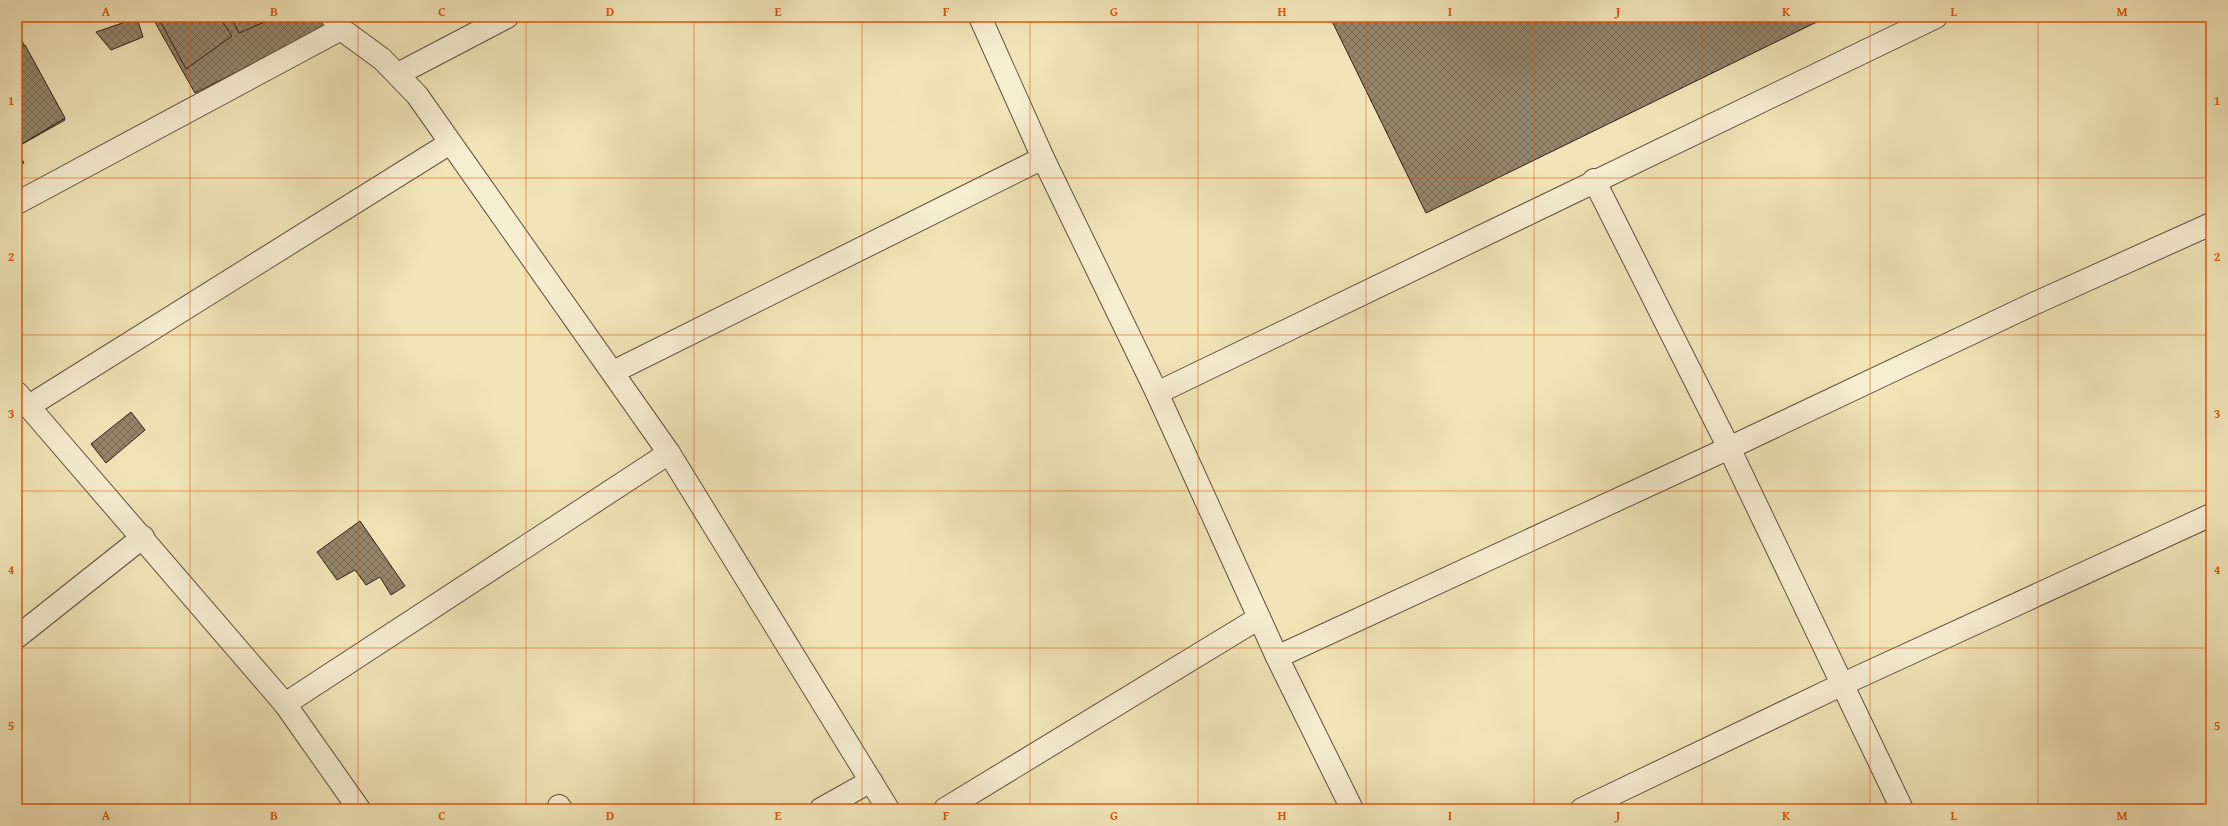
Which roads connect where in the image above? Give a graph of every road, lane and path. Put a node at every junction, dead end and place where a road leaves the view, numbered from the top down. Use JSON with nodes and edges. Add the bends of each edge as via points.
{"nodes":[{"id":1,"x":507,"y":17,"type":"edge"},
{"id":2,"x":980,"y":17,"type":"edge"},
{"id":3,"x":1936,"y":17,"type":"edge"},
{"id":4,"x":337,"y":23,"type":"edge"},
{"id":5,"x":398,"y":74,"type":"junction"},
{"id":6,"x":450,"y":143,"type":"junction"},
{"id":7,"x":1043,"y":158,"type":"junction"},
{"id":8,"x":1594,"y":180,"type":"junction"},
{"id":9,"x":17,"y":203,"type":"edge"},
{"id":10,"x":2211,"y":224,"type":"edge"},
{"id":11,"x":613,"y":372,"type":"junction"},
{"id":12,"x":1157,"y":393,"type":"junction"},
{"id":13,"x":23,"y":399,"type":"edge"},
{"id":14,"x":1729,"y":448,"type":"junction"},
{"id":15,"x":669,"y":453,"type":"junction"},
{"id":16,"x":2211,"y":515,"type":"edge"},
{"id":17,"x":143,"y":537,"type":"junction"},
{"id":18,"x":1259,"y":618,"type":"junction"},
{"id":19,"x":17,"y":637,"type":"edge"},
{"id":20,"x":1276,"y":657,"type":"junction"},
{"id":21,"x":1843,"y":684,"type":"junction"},
{"id":22,"x":286,"y":704,"type":"junction"},
{"id":23,"x":871,"y":780,"type":"junction"},
{"id":24,"x":359,"y":809,"type":"edge"},
{"id":25,"x":821,"y":809,"type":"edge"},
{"id":26,"x":888,"y":809,"type":"edge"},
{"id":27,"x":945,"y":809,"type":"edge"},
{"id":28,"x":1352,"y":809,"type":"edge"},
{"id":29,"x":1582,"y":809,"type":"edge"},
{"id":30,"x":1902,"y":809,"type":"edge"}],
"edges":[{"from":1,"to":5,"type":"street"},
{"from":2,"to":7,"type":"street"},
{"from":3,"to":8,"type":"street"},
{"from":4,"to":5,"type":"street"},
{"from":4,"to":9,"type":"street"},
{"from":5,"to":6,"type":"street","via":[[433,116]]},
{"from":6,"to":11,"type":"street"},
{"from":6,"to":13,"type":"street"},
{"from":7,"to":11,"type":"street"},
{"from":7,"to":12,"type":"street"},
{"from":8,"to":12,"type":"street"},
{"from":8,"to":14,"type":"street"},
{"from":10,"to":14,"type":"street","via":[[2031,305]]},
{"from":11,"to":15,"type":"street"},
{"from":12,"to":18,"type":"street"},
{"from":13,"to":17,"type":"street"},
{"from":14,"to":20,"type":"street"},
{"from":14,"to":21,"type":"street"},
{"from":15,"to":22,"type":"street"},
{"from":15,"to":23,"type":"street"},
{"from":16,"to":21,"type":"street"},
{"from":17,"to":19,"type":"street"},
{"from":17,"to":22,"type":"street"},
{"from":18,"to":20,"type":"street"},
{"from":18,"to":27,"type":"street"},
{"from":20,"to":28,"type":"street"},
{"from":21,"to":29,"type":"street"},
{"from":21,"to":30,"type":"street"},
{"from":22,"to":24,"type":"street"},
{"from":23,"to":25,"type":"street"},
{"from":23,"to":26,"type":"street"}]}
